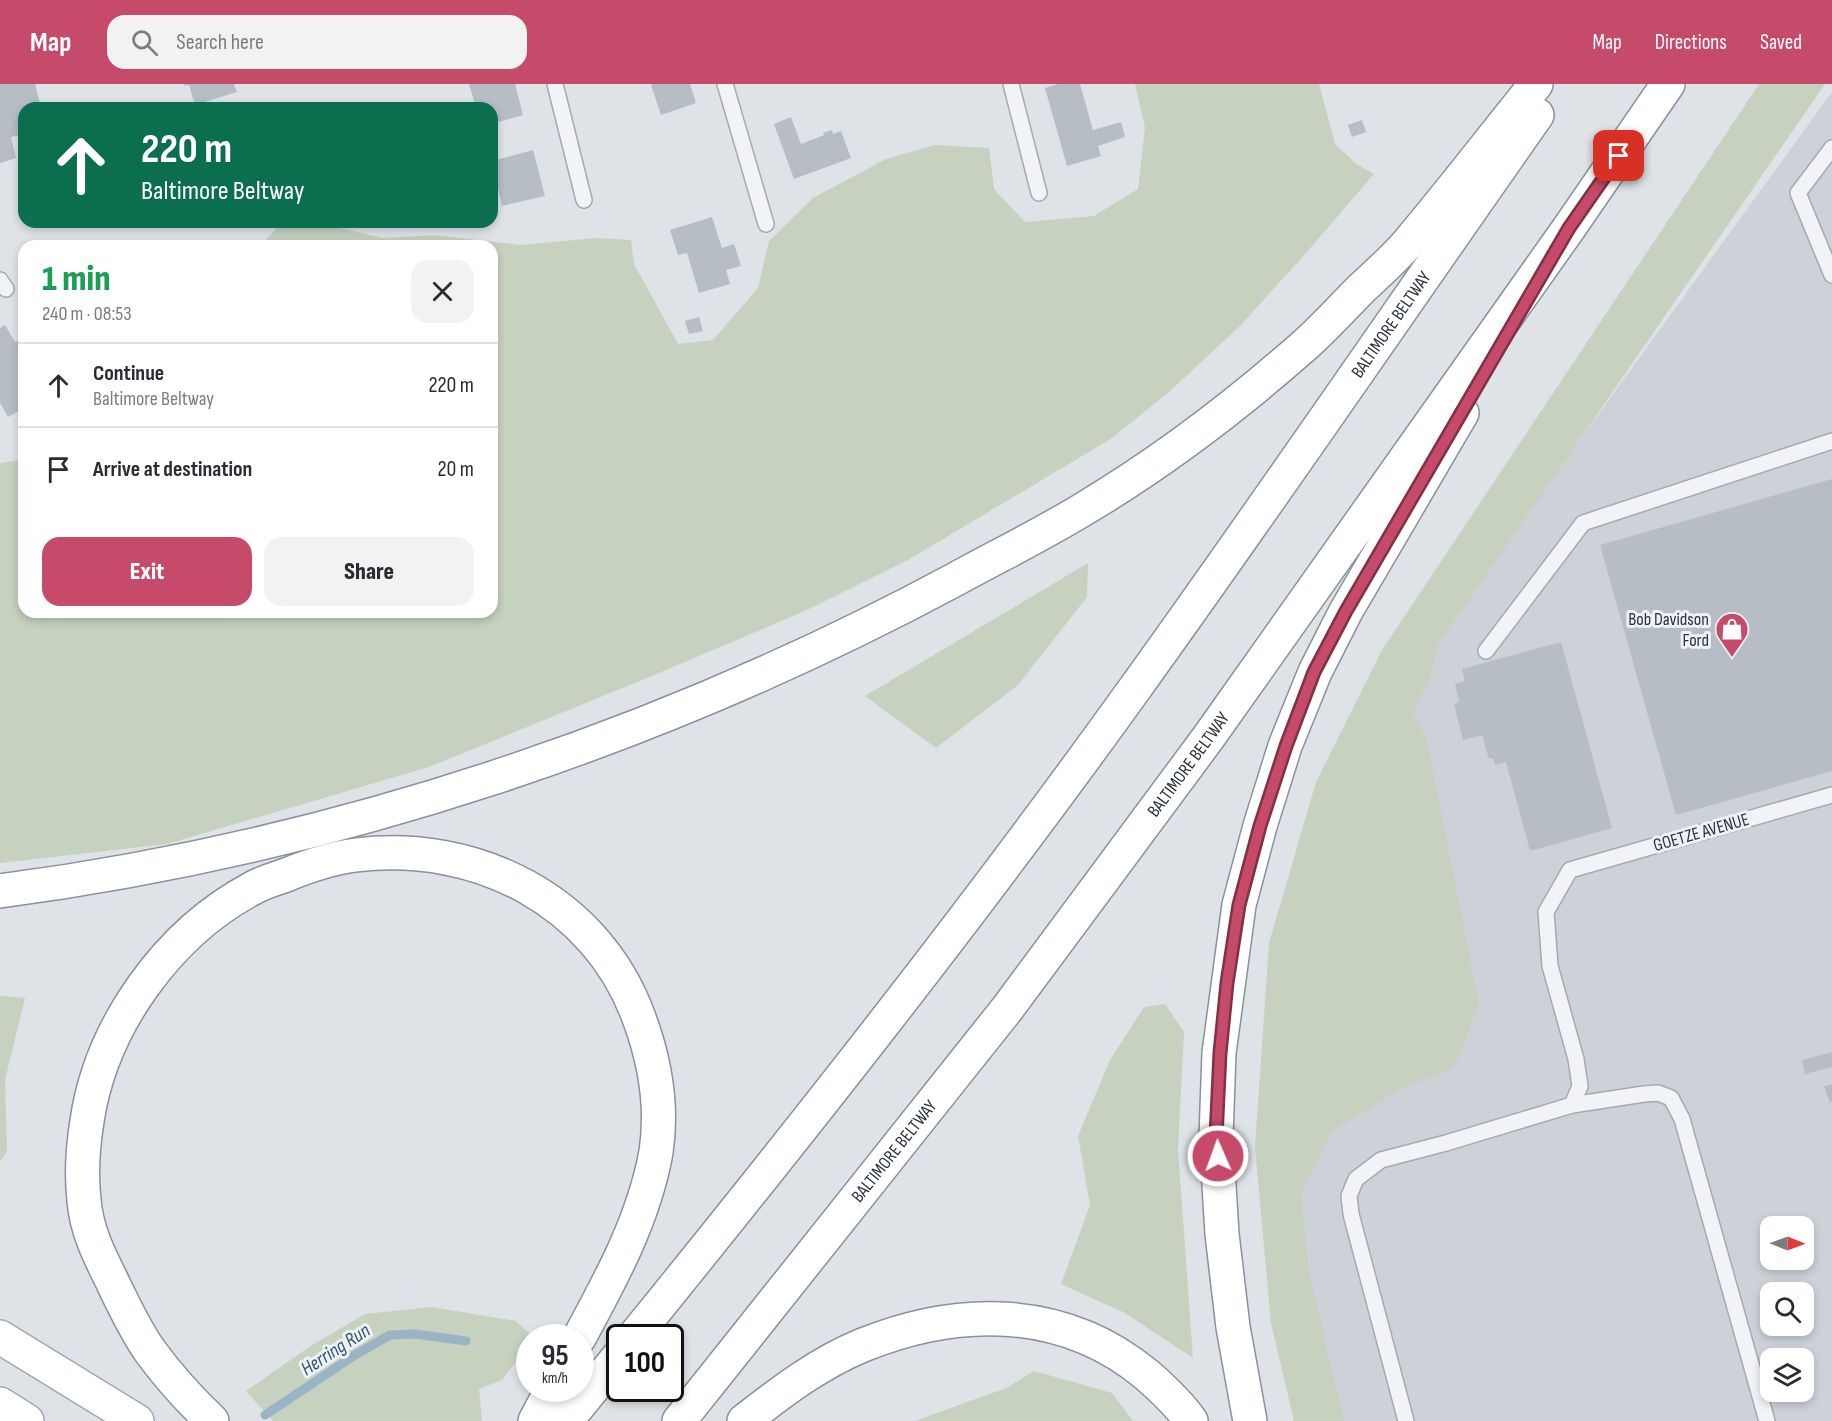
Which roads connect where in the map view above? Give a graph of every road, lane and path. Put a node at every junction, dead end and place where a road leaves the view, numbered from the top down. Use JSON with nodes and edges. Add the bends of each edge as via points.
{"nodes":[{"id":1,"x":555,"y":84,"type":"edge"},
{"id":2,"x":725,"y":84,"type":"edge"},
{"id":3,"x":1011,"y":84,"type":"edge"},
{"id":4,"x":1536,"y":84,"type":"edge"},
{"id":5,"x":1558,"y":84,"type":"edge"},
{"id":6,"x":1668,"y":84,"type":"edge"},
{"id":7,"x":1832,"y":148,"type":"edge"},
{"id":8,"x":1039,"y":193,"type":"dead end"},
{"id":9,"x":584,"y":200,"type":"dead end"},
{"id":10,"x":766,"y":224,"type":"dead end"},
{"id":11,"x":1569,"y":228,"type":"junction"},
{"id":12,"x":1832,"y":275,"type":"edge"},
{"id":13,"x":1832,"y":441,"type":"edge"},
{"id":14,"x":1485,"y":651,"type":"dead end"},
{"id":15,"x":1832,"y":795,"type":"edge"},
{"id":16,"x":0,"y":891,"type":"edge"},
{"id":17,"x":1572,"y":1105,"type":"junction"},
{"id":18,"x":587,"y":1324,"type":"edge"},
{"id":19,"x":644,"y":1324,"type":"edge"},
{"id":20,"x":0,"y":1337,"type":"edge"},
{"id":21,"x":606,"y":1372,"type":"edge"},
{"id":22,"x":545,"y":1402,"type":"edge"},
{"id":23,"x":0,"y":1404,"type":"edge"},
{"id":24,"x":27,"y":1421,"type":"edge"},
{"id":25,"x":137,"y":1421,"type":"edge"},
{"id":26,"x":212,"y":1421,"type":"edge"},
{"id":27,"x":535,"y":1421,"type":"edge"},
{"id":28,"x":566,"y":1421,"type":"edge"},
{"id":29,"x":679,"y":1421,"type":"edge"},
{"id":30,"x":744,"y":1421,"type":"edge"},
{"id":31,"x":1191,"y":1421,"type":"edge"},
{"id":32,"x":1250,"y":1421,"type":"edge"},
{"id":33,"x":1406,"y":1421,"type":"edge"},
{"id":34,"x":1767,"y":1421,"type":"edge"}],
"edges":[{"from":1,"to":9,"type":"lane"},
{"from":2,"to":10,"type":"lane"},
{"from":3,"to":8,"type":"lane"},
{"from":4,"to":16,"type":"main road","via":[[1404,247],[1305,344],[1221,414],[1151,466],[1082,510],[890,615],[708,698],[492,779],[257,844]]},
{"from":5,"to":19,"type":"main road","name":"BALTIMORE BELTWAY","via":[[1133,692],[792,1142]]},
{"from":6,"to":11,"type":"main road","name":"BALTIMORE BELTWAY"},
{"from":7,"to":12,"type":"lane","via":[[1798,194]]},
{"from":11,"to":29,"type":"main road","name":"BALTIMORE BELTWAY","via":[[1208,738],[1007,1009]]},
{"from":11,"to":32,"type":"main road","via":[[1314,672],[1260,826],[1239,905],[1227,983],[1216,1137],[1233,1327]]},
{"from":13,"to":14,"type":"lane","via":[[1583,523]]},
{"from":15,"to":17,"type":"lane","name":"GOETZE AVENUE","via":[[1570,870],[1546,912],[1550,966],[1580,1086]]},
{"from":17,"to":33,"type":"lane","via":[[1381,1160],[1356,1179],[1349,1197],[1351,1214]]},
{"from":17,"to":34,"type":"lane","via":[[1658,1093],[1671,1098],[1682,1119]]},
{"from":18,"to":26,"type":"main road","via":[[617,1269],[643,1204],[656,1150],[658,1101],[651,1051],[632,998],[606,953],[575,920],[540,893],[502,874],[451,858],[355,855],[309,866],[254,887],[207,918],[163,960],[132,1000],[107,1049],[91,1096],[84,1145],[84,1202],[95,1246],[148,1349]]},
{"from":20,"to":25,"type":"main road"},
{"from":21,"to":28,"type":"main road"},
{"from":22,"to":27,"type":"main road"},
{"from":23,"to":24,"type":"main road"},
{"from":30,"to":31,"type":"main road","via":[[808,1374],[862,1346],[918,1326],[971,1319],[1015,1319],[1093,1341],[1129,1360],[1158,1384]]}]}
